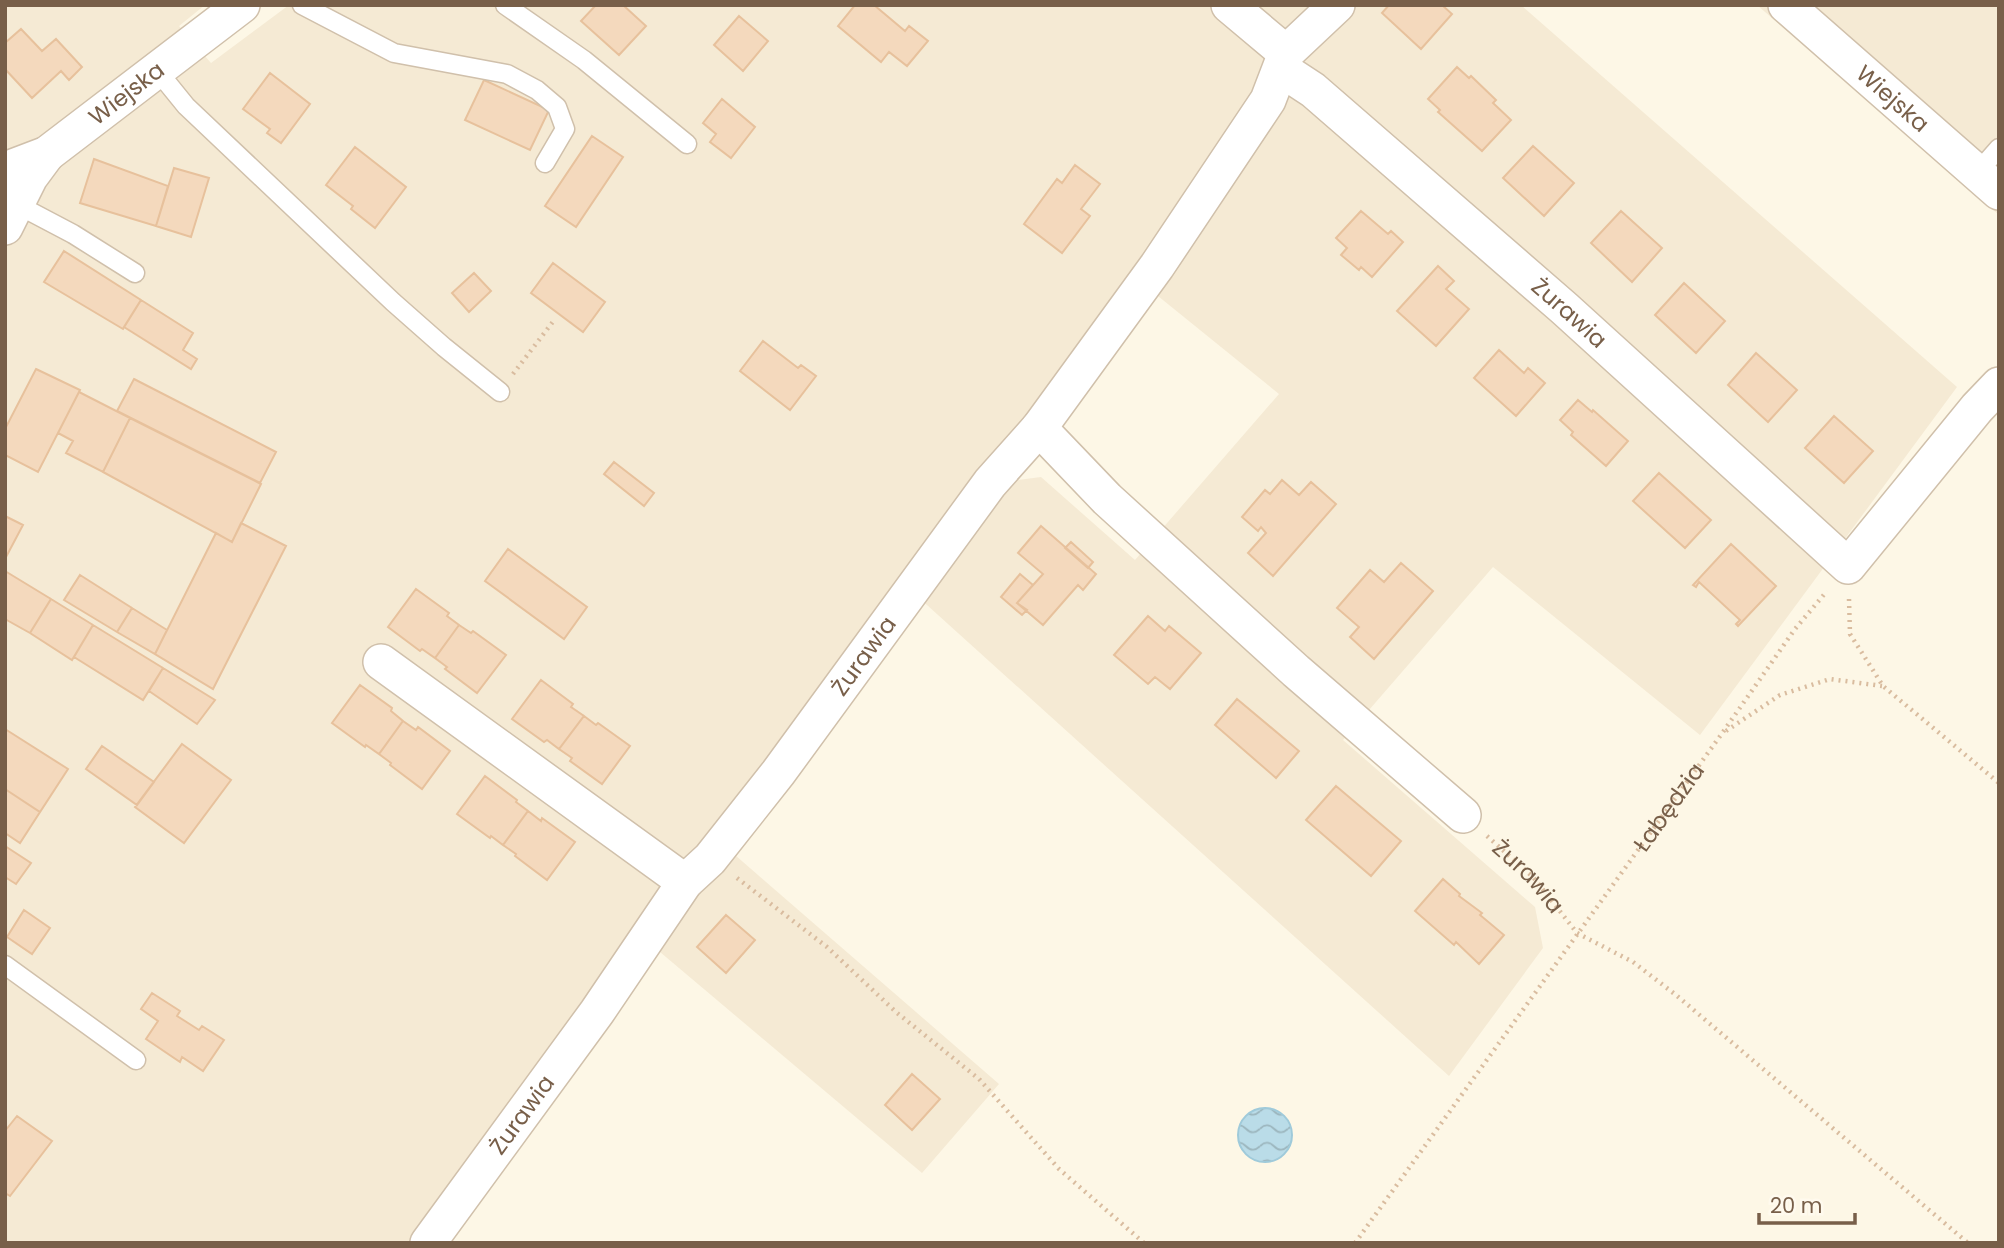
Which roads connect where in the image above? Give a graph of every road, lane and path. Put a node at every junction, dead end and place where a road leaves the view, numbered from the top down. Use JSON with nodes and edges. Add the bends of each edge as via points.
{"nodes":[{"id":1,"x":242,"y":5,"type":"edge"},
{"id":2,"x":302,"y":5,"type":"edge"},
{"id":3,"x":505,"y":5,"type":"edge"},
{"id":4,"x":1229,"y":5,"type":"edge"},
{"id":5,"x":1337,"y":5,"type":"edge"},
{"id":6,"x":1786,"y":5,"type":"edge"},
{"id":7,"x":1284,"y":61,"type":"junction"},
{"id":8,"x":156,"y":69,"type":"junction"},
{"id":9,"x":687,"y":145,"type":"dead end"},
{"id":10,"x":47,"y":154,"type":"junction"},
{"id":11,"x":545,"y":163,"type":"dead end"},
{"id":12,"x":5,"y":170,"type":"edge"},
{"id":13,"x":1991,"y":171,"type":"edge"},
{"id":14,"x":11,"y":216,"type":"edge"},
{"id":15,"x":135,"y":274,"type":"dead end"},
{"id":16,"x":555,"y":319,"type":"dead end"},
{"id":17,"x":1999,"y":385,"type":"edge"},
{"id":18,"x":500,"y":392,"type":"joint"},
{"id":19,"x":1039,"y":428,"type":"junction"},
{"id":20,"x":1848,"y":566,"type":"junction"},
{"id":21,"x":380,"y":662,"type":"dead end"},
{"id":22,"x":1883,"y":686,"type":"junction"},
{"id":23,"x":1723,"y":732,"type":"junction"},
{"id":24,"x":1999,"y":783,"type":"edge"},
{"id":25,"x":1463,"y":815,"type":"joint"},
{"id":26,"x":698,"y":871,"type":"junction"},
{"id":27,"x":1577,"y":933,"type":"junction"},
{"id":28,"x":5,"y":965,"type":"edge"},
{"id":29,"x":136,"y":1059,"type":"dead end"},
{"id":30,"x":428,"y":1243,"type":"edge"},
{"id":31,"x":1144,"y":1243,"type":"edge"},
{"id":32,"x":1355,"y":1243,"type":"edge"},
{"id":33,"x":1968,"y":1243,"type":"edge"}],
"edges":[{"from":1,"to":8,"type":"street","name":"Wiejska"},
{"from":2,"to":11,"type":"lane","via":[[394,53],[508,74],[537,90],[557,107],[565,129]]},
{"from":3,"to":9,"type":"lane","via":[[584,60]]},
{"from":4,"to":7,"type":"street"},
{"from":5,"to":7,"type":"street","name":"Żurawia"},
{"from":6,"to":13,"type":"street","name":"Wiejska"},
{"from":7,"to":19,"type":"street","name":"Żurawia","via":[[1268,100],[1157,267]]},
{"from":7,"to":20,"type":"street","name":"Żurawia"},
{"from":8,"to":10,"type":"street","name":"Wiejska"},
{"from":8,"to":18,"type":"lane","via":[[186,106],[383,292]]},
{"from":10,"to":12,"type":"street","name":"Wiejska"},
{"from":10,"to":14,"type":"street"},
{"from":14,"to":15,"type":"lane","via":[[72,234]]},
{"from":16,"to":18,"type":"path"},
{"from":17,"to":20,"type":"street"},
{"from":19,"to":25,"type":"street","via":[[1107,499]]},
{"from":19,"to":26,"type":"street","name":"Żurawia","via":[[990,483],[778,773]]},
{"from":20,"to":22,"type":"path","via":[[1850,634]]},
{"from":20,"to":23,"type":"path","name":"Łabędzia","via":[[1795,629]]},
{"from":21,"to":26,"type":"street"},
{"from":22,"to":23,"type":"path","via":[[1830,679],[1780,695]]},
{"from":22,"to":24,"type":"path"},
{"from":23,"to":27,"type":"path","name":"Łabędzia"},
{"from":25,"to":27,"type":"path","name":"Żurawia","via":[[1533,877]]},
{"from":26,"to":30,"type":"street","name":"Żurawia"},
{"from":26,"to":31,"type":"path","via":[[747,885],[827,947],[895,1012],[979,1079],[1059,1169]]},
{"from":27,"to":32,"type":"path","name":"Łabędzia"},
{"from":27,"to":33,"type":"path","via":[[1633,962],[1676,995]]},
{"from":28,"to":29,"type":"lane"}]}
